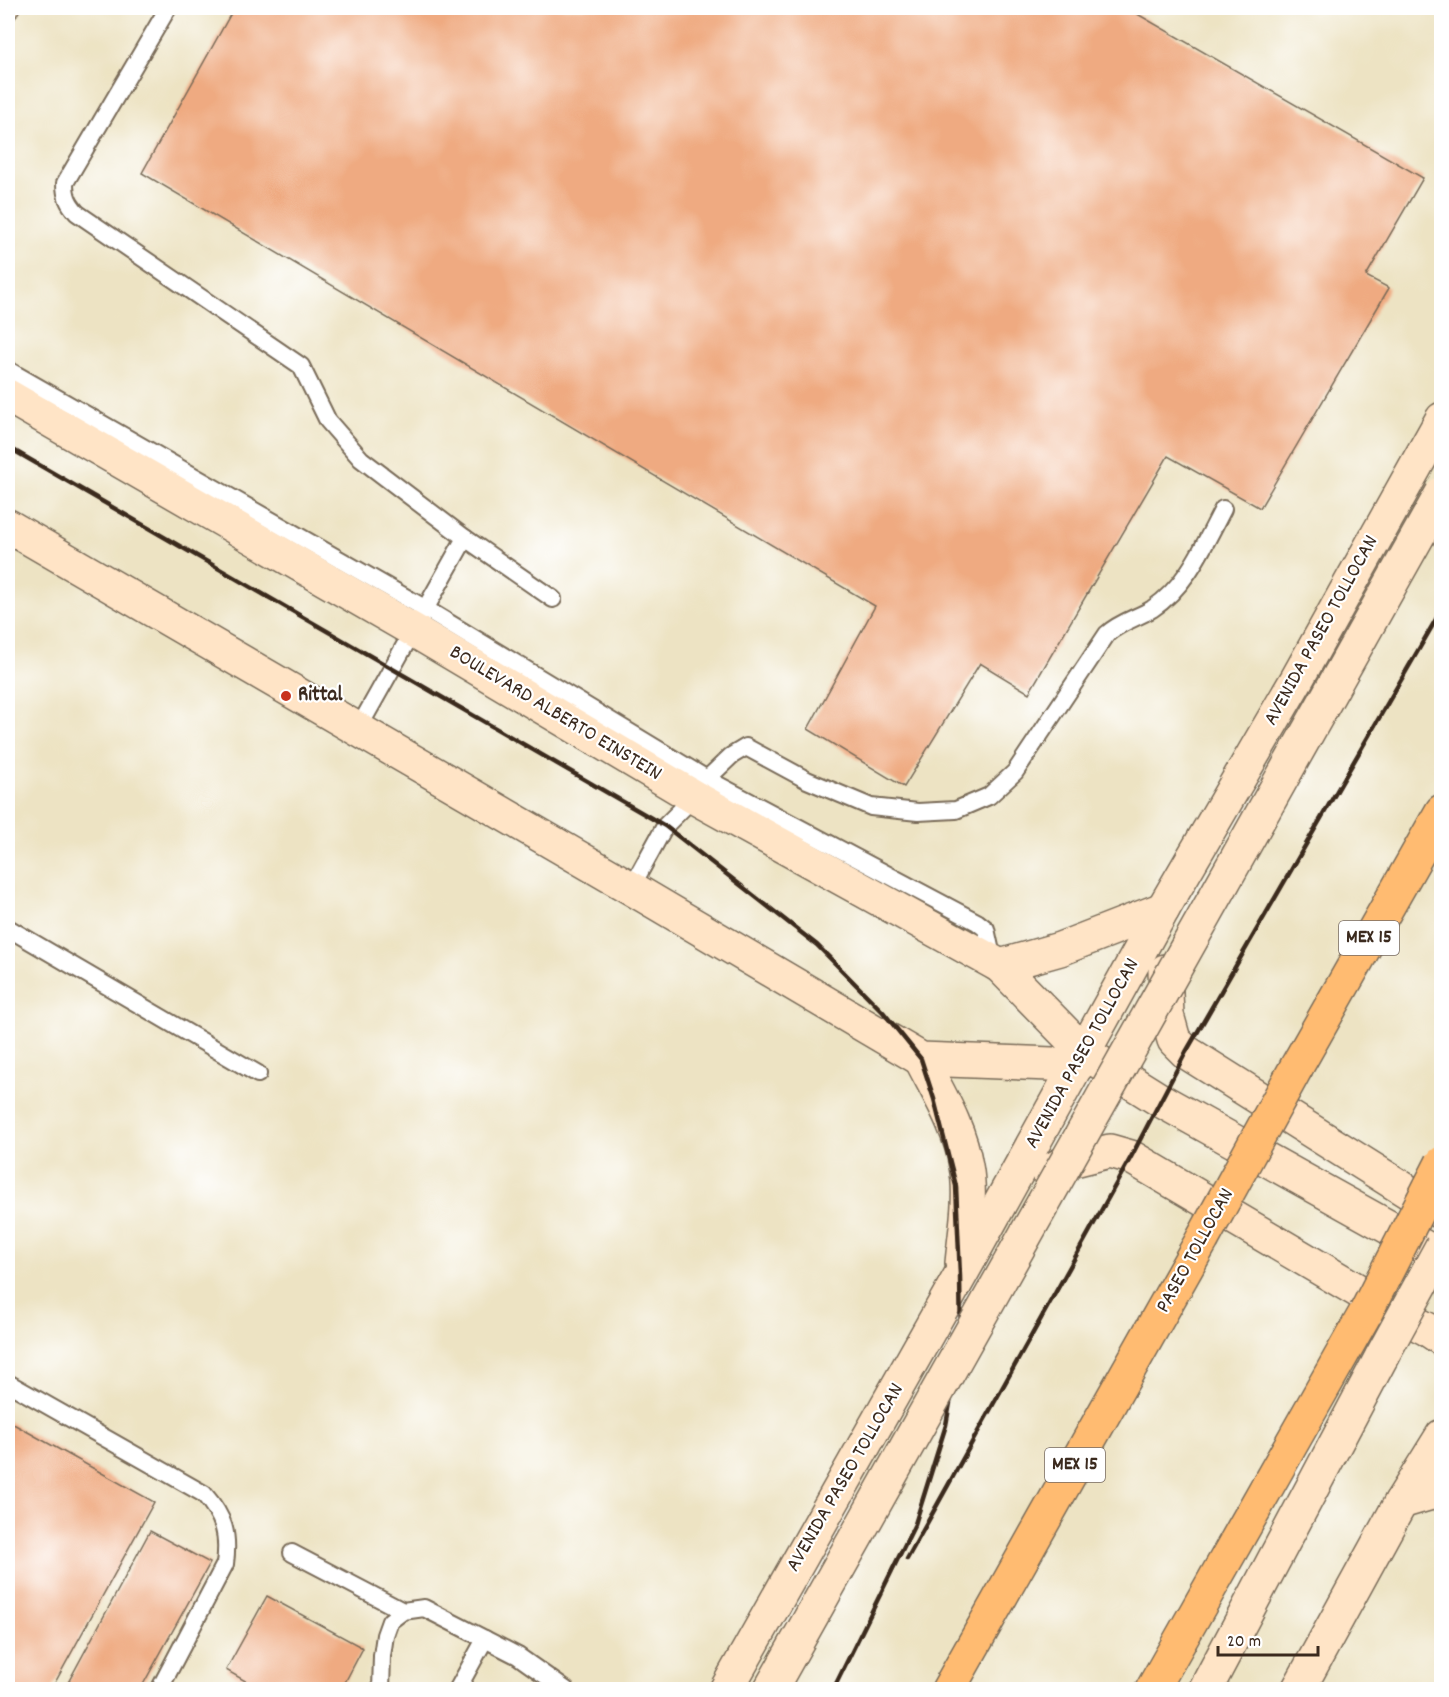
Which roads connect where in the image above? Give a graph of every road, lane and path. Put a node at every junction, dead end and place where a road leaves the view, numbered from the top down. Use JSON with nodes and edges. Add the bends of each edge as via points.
{"nodes":[{"id":1,"x":168,"y":8,"type":"edge"},
{"id":2,"x":8,"y":370,"type":"edge"},
{"id":3,"x":8,"y":396,"type":"edge"},
{"id":4,"x":1442,"y":419,"type":"edge"},
{"id":5,"x":1442,"y":493,"type":"edge"},
{"id":6,"x":1222,"y":509,"type":"dead end"},
{"id":7,"x":8,"y":526,"type":"edge"},
{"id":8,"x":465,"y":538,"type":"junction"},
{"id":9,"x":553,"y":599,"type":"dead end"},
{"id":10,"x":419,"y":619,"type":"junction"},
{"id":11,"x":358,"y":729,"type":"junction"},
{"id":12,"x":701,"y":788,"type":"junction"},
{"id":13,"x":1442,"y":811,"type":"edge"},
{"id":14,"x":631,"y":888,"type":"junction"},
{"id":15,"x":1163,"y":909,"type":"junction"},
{"id":16,"x":8,"y":928,"type":"edge"},
{"id":17,"x":996,"y":964,"type":"junction"},
{"id":18,"x":921,"y":1059,"type":"junction"},
{"id":19,"x":1081,"y":1059,"type":"junction"},
{"id":20,"x":258,"y":1074,"type":"dead end"},
{"id":21,"x":1442,"y":1163,"type":"edge"},
{"id":22,"x":1004,"y":1198,"type":"junction"},
{"id":23,"x":1442,"y":1213,"type":"edge"},
{"id":24,"x":1442,"y":1246,"type":"edge"},
{"id":25,"x":1442,"y":1257,"type":"edge"},
{"id":26,"x":960,"y":1276,"type":"junction"},
{"id":27,"x":1442,"y":1279,"type":"edge"},
{"id":28,"x":1442,"y":1339,"type":"edge"},
{"id":29,"x":8,"y":1383,"type":"edge"},
{"id":30,"x":1442,"y":1436,"type":"edge"},
{"id":31,"x":1442,"y":1490,"type":"edge"},
{"id":32,"x":1401,"y":1502,"type":"junction"},
{"id":33,"x":292,"y":1553,"type":"dead end"},
{"id":34,"x":403,"y":1611,"type":"junction"},
{"id":35,"x":485,"y":1639,"type":"junction"},
{"id":36,"x":159,"y":1689,"type":"edge"},
{"id":37,"x":381,"y":1689,"type":"edge"},
{"id":38,"x":457,"y":1689,"type":"edge"},
{"id":39,"x":566,"y":1689,"type":"edge"},
{"id":40,"x":726,"y":1689,"type":"edge"},
{"id":41,"x":770,"y":1689,"type":"edge"},
{"id":42,"x":948,"y":1689,"type":"edge"},
{"id":43,"x":1152,"y":1689,"type":"edge"},
{"id":44,"x":1205,"y":1689,"type":"edge"},
{"id":45,"x":1298,"y":1689,"type":"edge"}],
"edges":[{"from":1,"to":8,"type":"lane","via":[[65,183],[70,205],[296,362],[307,375],[328,421],[346,444]]},
{"from":2,"to":10,"type":"lane"},
{"from":3,"to":10,"type":"main road","name":"BOULEVARD ALBERTO EINSTEIN"},
{"from":4,"to":15,"type":"main road","name":"AVENIDA PASEO TOLLOCAN"},
{"from":5,"to":41,"type":"main road","name":"AVENIDA PASEO TOLLOCAN","bridge":true},
{"from":6,"to":12,"type":"lane","via":[[1183,580],[1152,609],[1107,634],[1015,772],[989,796],[956,810],[918,812],[871,807],[807,780],[746,747],[731,756]]},
{"from":7,"to":11,"type":"main road"},
{"from":8,"to":9,"type":"lane"},
{"from":8,"to":10,"type":"lane"},
{"from":10,"to":11,"type":"lane"},
{"from":10,"to":12,"type":"main road","name":"BOULEVARD ALBERTO EINSTEIN"},
{"from":11,"to":14,"type":"main road"},
{"from":12,"to":14,"type":"lane","via":[[665,826]]},
{"from":12,"to":17,"type":"main road","name":"BOULEVARD ALBERTO EINSTEIN"},
{"from":13,"to":42,"type":"highway","name":"PASEO TOLLOCAN","number":"MEX 15","bridge":true},
{"from":14,"to":18,"type":"main road"},
{"from":15,"to":17,"type":"main road","via":[[1092,938]]},
{"from":15,"to":19,"type":"main road","name":"AVENIDA PASEO TOLLOCAN"},
{"from":15,"to":23,"type":"main road","via":[[1167,1016],[1174,1040],[1186,1052]]},
{"from":16,"to":20,"type":"lane"},
{"from":17,"to":19,"type":"main road","name":"BOULEVARD ALBERTO EINSTEIN"},
{"from":18,"to":19,"type":"main road"},
{"from":18,"to":26,"type":"main road","via":[[956,1129],[966,1166],[968,1201]]},
{"from":19,"to":22,"type":"main road","name":"AVENIDA PASEO TOLLOCAN"},
{"from":19,"to":25,"type":"main road"},
{"from":19,"to":27,"type":"main road","via":[[1152,1116]]},
{"from":21,"to":43,"type":"highway","bridge":true,"via":[[1366,1312]]},
{"from":22,"to":26,"type":"main road","name":"AVENIDA PASEO TOLLOCAN"},
{"from":22,"to":28,"type":"main road","via":[[1066,1162],[1110,1151],[1131,1157]]},
{"from":24,"to":44,"type":"main road","bridge":true},
{"from":26,"to":40,"type":"main road","name":"AVENIDA PASEO TOLLOCAN"},
{"from":29,"to":36,"type":"lane","via":[[204,1494],[215,1507],[228,1545],[225,1564]]},
{"from":30,"to":32,"type":"main road"},
{"from":31,"to":32,"type":"main road"},
{"from":32,"to":45,"type":"main road"},
{"from":33,"to":34,"type":"lane"},
{"from":34,"to":35,"type":"lane","via":[[424,1608]]},
{"from":34,"to":37,"type":"lane","via":[[390,1622],[385,1635]]},
{"from":35,"to":38,"type":"lane"},
{"from":35,"to":39,"type":"lane"}]}
